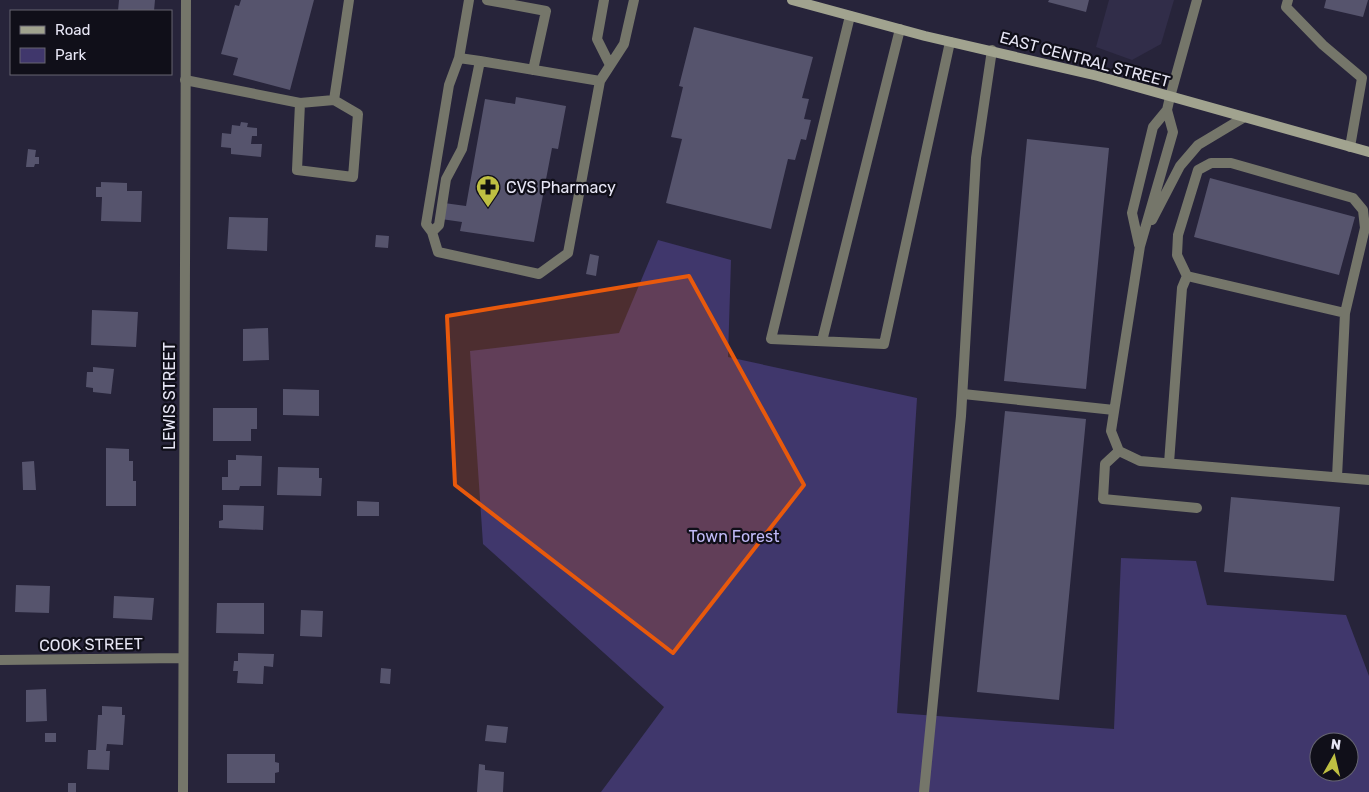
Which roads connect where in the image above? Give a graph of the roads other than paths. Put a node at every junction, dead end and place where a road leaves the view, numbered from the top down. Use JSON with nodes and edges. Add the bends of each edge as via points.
{"nodes":[{"id":1,"x":186,"y":0,"type":"edge"},
{"id":2,"x":349,"y":0,"type":"edge"},
{"id":3,"x":469,"y":0,"type":"edge"},
{"id":4,"x":487,"y":0,"type":"edge"},
{"id":5,"x":604,"y":0,"type":"edge"},
{"id":6,"x":634,"y":0,"type":"edge"},
{"id":7,"x":792,"y":0,"type":"edge"},
{"id":8,"x":1198,"y":0,"type":"edge"},
{"id":9,"x":1288,"y":0,"type":"edge"},
{"id":10,"x":850,"y":16,"type":"junction"},
{"id":11,"x":900,"y":29,"type":"junction"},
{"id":12,"x":950,"y":42,"type":"junction"},
{"id":13,"x":992,"y":50,"type":"junction"},
{"id":14,"x":458,"y":58,"type":"junction"},
{"id":15,"x":480,"y":61,"type":"junction"},
{"id":16,"x":610,"y":65,"type":"junction"},
{"id":17,"x":533,"y":70,"type":"junction"},
{"id":18,"x":1366,"y":77,"type":"edge"},
{"id":19,"x":185,"y":80,"type":"junction"},
{"id":20,"x":600,"y":81,"type":"junction"},
{"id":21,"x":1170,"y":97,"type":"junction"},
{"id":22,"x":334,"y":100,"type":"junction"},
{"id":23,"x":300,"y":104,"type":"junction"},
{"id":24,"x":1167,"y":110,"type":"junction"},
{"id":25,"x":1243,"y":118,"type":"junction"},
{"id":26,"x":1350,"y":148,"type":"junction"},
{"id":27,"x":1369,"y":152,"type":"edge"},
{"id":28,"x":432,"y":232,"type":"junction"},
{"id":29,"x":1140,"y":246,"type":"junction"},
{"id":30,"x":1187,"y":276,"type":"junction"},
{"id":31,"x":1345,"y":313,"type":"junction"},
{"id":32,"x":822,"y":341,"type":"junction"},
{"id":33,"x":963,"y":394,"type":"junction"},
{"id":34,"x":1114,"y":410,"type":"junction"},
{"id":35,"x":1119,"y":451,"type":"junction"},
{"id":36,"x":1169,"y":463,"type":"junction"},
{"id":37,"x":1337,"y":477,"type":"junction"},
{"id":38,"x":1369,"y":480,"type":"edge"},
{"id":39,"x":1197,"y":508,"type":"dead end"},
{"id":40,"x":183,"y":658,"type":"junction"},
{"id":41,"x":0,"y":660,"type":"edge"},
{"id":42,"x":182,"y":792,"type":"edge"},
{"id":43,"x":924,"y":792,"type":"edge"}],
"edges":[{"from":1,"to":19,"type":"street","name":"LEWIS STREET"},
{"from":2,"to":22,"type":"street"},
{"from":3,"to":14,"type":"street"},
{"from":4,"to":17,"type":"street","via":[[546,11]]},
{"from":5,"to":16,"type":"street","via":[[597,39]]},
{"from":6,"to":16,"type":"street","via":[[624,44]]},
{"from":7,"to":10,"type":"main road","name":"EAST CENTRAL STREET"},
{"from":8,"to":21,"type":"street"},
{"from":9,"to":18,"type":"street","via":[[1286,7],[1323,45]]},
{"from":10,"to":11,"type":"main road","name":"EAST CENTRAL STREET"},
{"from":10,"to":32,"type":"street","via":[[771,339]]},
{"from":11,"to":12,"type":"main road","name":"EAST CENTRAL STREET"},
{"from":11,"to":32,"type":"street"},
{"from":12,"to":13,"type":"main road","name":"EAST CENTRAL STREET"},
{"from":12,"to":32,"type":"street","via":[[884,344]]},
{"from":13,"to":21,"type":"main road","name":"EAST CENTRAL STREET"},
{"from":13,"to":33,"type":"street","via":[[976,158]]},
{"from":14,"to":15,"type":"street"},
{"from":14,"to":28,"type":"street","via":[[449,85],[426,224]]},
{"from":15,"to":17,"type":"street"},
{"from":15,"to":28,"type":"street","via":[[462,150],[446,179],[439,225]]},
{"from":16,"to":20,"type":"street"},
{"from":17,"to":20,"type":"street"},
{"from":18,"to":26,"type":"street"},
{"from":19,"to":23,"type":"street"},
{"from":19,"to":40,"type":"street","name":"LEWIS STREET"},
{"from":20,"to":28,"type":"street","via":[[568,253],[539,274],[438,252]]},
{"from":21,"to":24,"type":"street"},
{"from":21,"to":25,"type":"main road","name":"EAST CENTRAL STREET"},
{"from":22,"to":23,"type":"street"},
{"from":22,"to":23,"type":"street","via":[[358,114],[353,177],[297,170]]},
{"from":24,"to":29,"type":"street","via":[[1172,132]]},
{"from":24,"to":29,"type":"street","via":[[1153,127],[1132,213]]},
{"from":25,"to":26,"type":"main road","name":"EAST CENTRAL STREET"},
{"from":25,"to":29,"type":"street","via":[[1198,145],[1180,166]]},
{"from":26,"to":27,"type":"main road","name":"EAST CENTRAL STREET"},
{"from":29,"to":34,"type":"street"},
{"from":30,"to":31,"type":"street"},
{"from":30,"to":31,"type":"street","via":[[1178,255],[1178,235],[1198,170],[1211,163],[1231,163],[1353,198],[1363,210],[1365,228]]},
{"from":30,"to":36,"type":"street","via":[[1182,288]]},
{"from":31,"to":37,"type":"street"},
{"from":33,"to":34,"type":"street"},
{"from":33,"to":43,"type":"street"},
{"from":34,"to":35,"type":"street","via":[[1111,431]]},
{"from":35,"to":36,"type":"street","via":[[1140,460]]},
{"from":35,"to":39,"type":"street","via":[[1105,464],[1103,499]]},
{"from":36,"to":37,"type":"street"},
{"from":37,"to":38,"type":"street"},
{"from":40,"to":41,"type":"street","name":"COOK STREET"},
{"from":40,"to":42,"type":"street","name":"LEWIS STREET"}]}
